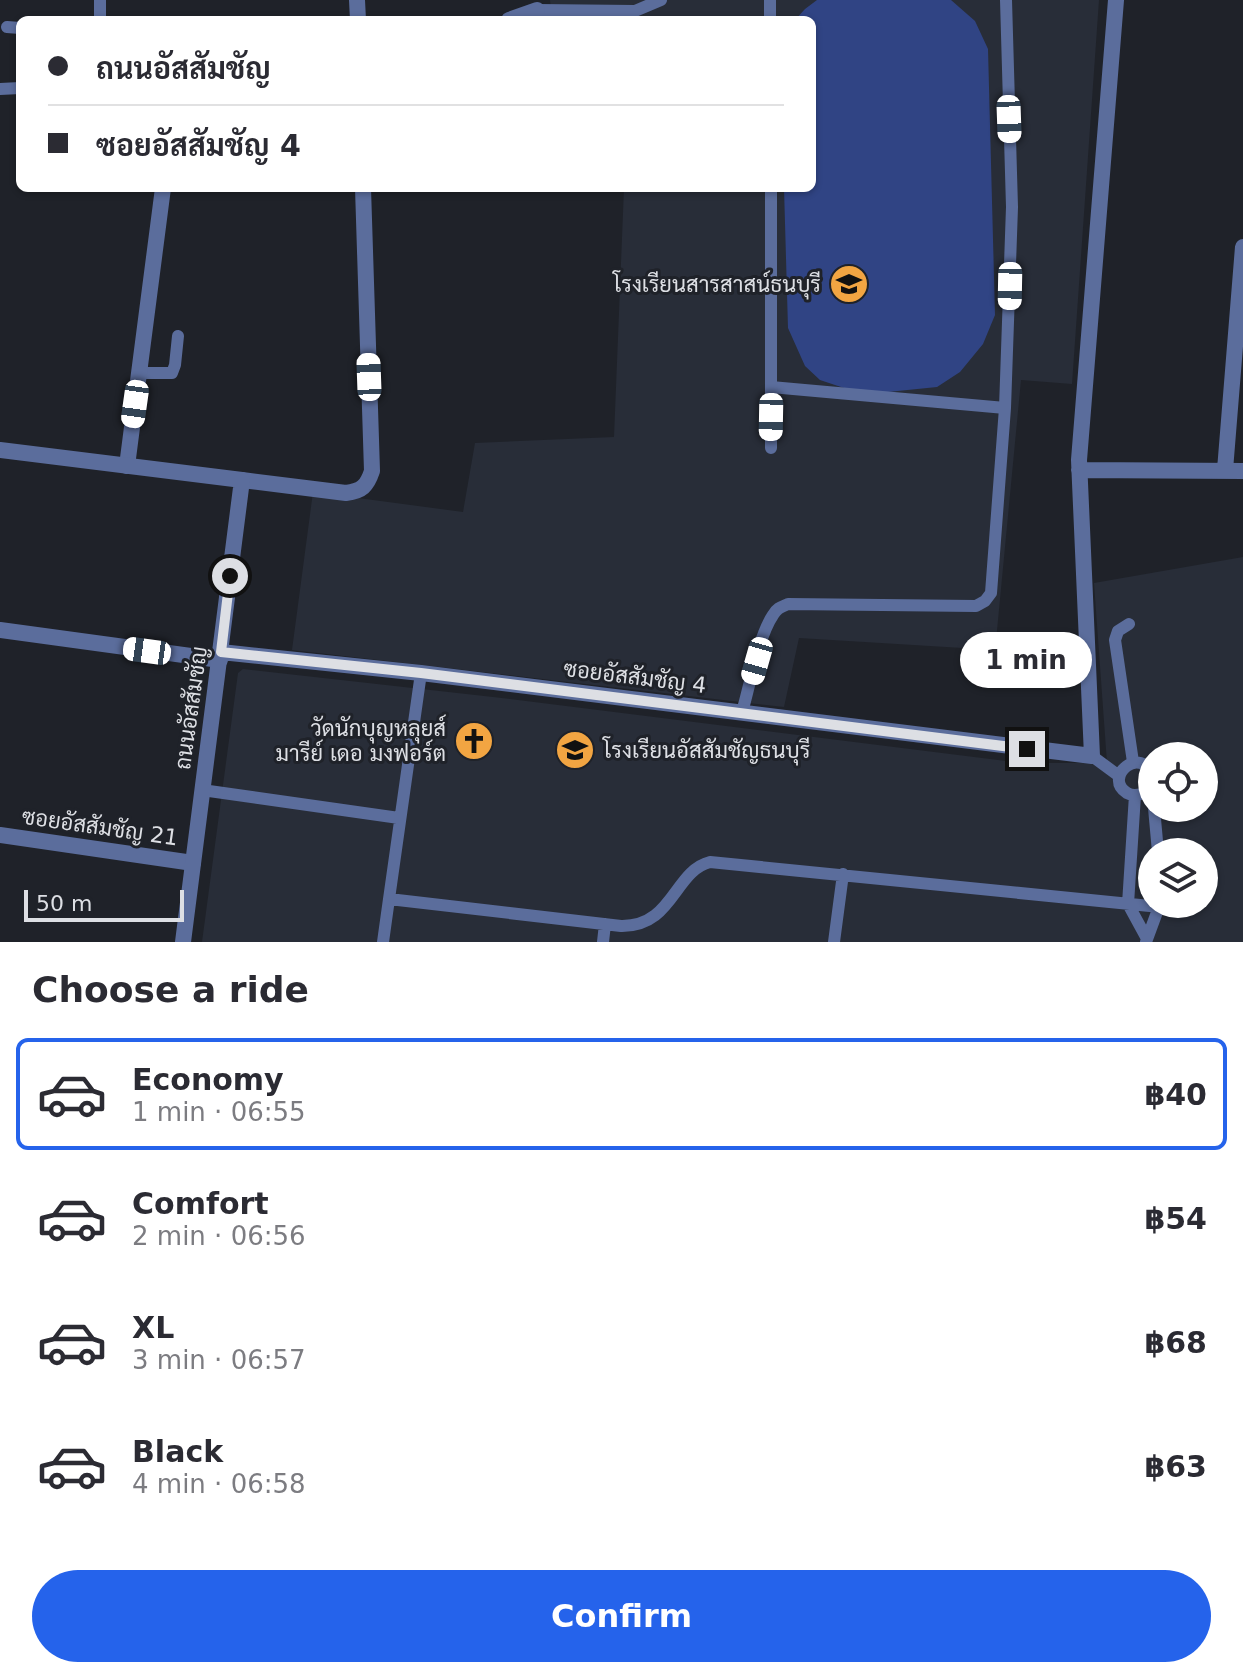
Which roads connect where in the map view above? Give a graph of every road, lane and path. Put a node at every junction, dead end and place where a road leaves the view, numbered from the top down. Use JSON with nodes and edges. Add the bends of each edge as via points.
{"nodes":[{"id":1,"x":661,"y":0,"type":"edge"},
{"id":2,"x":1006,"y":0,"type":"edge"},
{"id":3,"x":1116,"y":0,"type":"edge"},
{"id":4,"x":537,"y":10,"type":"edge"},
{"id":5,"x":162,"y":192,"type":"edge"},
{"id":6,"x":363,"y":192,"type":"edge"},
{"id":7,"x":771,"y":192,"type":"edge"},
{"id":8,"x":1243,"y":247,"type":"edge"},
{"id":9,"x":178,"y":336,"type":"dead end"},
{"id":10,"x":139,"y":373,"type":"junction"},
{"id":11,"x":771,"y":387,"type":"junction"},
{"id":12,"x":1005,"y":408,"type":"junction"},
{"id":13,"x":771,"y":448,"type":"dead end"},
{"id":14,"x":0,"y":450,"type":"edge"},
{"id":15,"x":127,"y":466,"type":"junction"},
{"id":16,"x":1079,"y":470,"type":"junction"},
{"id":17,"x":1225,"y":470,"type":"junction"},
{"id":18,"x":1243,"y":471,"type":"edge"},
{"id":19,"x":242,"y":480,"type":"junction"},
{"id":20,"x":1129,"y":624,"type":"dead end"},
{"id":21,"x":0,"y":630,"type":"edge"},
{"id":22,"x":220,"y":656,"type":"junction"},
{"id":23,"x":421,"y":673,"type":"junction"},
{"id":24,"x":742,"y":712,"type":"junction"},
{"id":25,"x":1092,"y":756,"type":"junction"},
{"id":26,"x":1133,"y":762,"type":"junction"},
{"id":27,"x":1138,"y":763,"type":"edge"},
{"id":28,"x":1119,"y":776,"type":"junction"},
{"id":29,"x":202,"y":790,"type":"junction"},
{"id":30,"x":1135,"y":795,"type":"joint"},
{"id":31,"x":399,"y":818,"type":"junction"},
{"id":32,"x":0,"y":835,"type":"edge"},
{"id":33,"x":193,"y":863,"type":"junction"},
{"id":34,"x":843,"y":874,"type":"junction"},
{"id":35,"x":389,"y":899,"type":"junction"},
{"id":36,"x":1128,"y":904,"type":"junction"},
{"id":37,"x":1138,"y":904,"type":"edge"},
{"id":38,"x":1155,"y":918,"type":"edge"},
{"id":39,"x":605,"y":924,"type":"junction"},
{"id":40,"x":1146,"y":940,"type":"edge"},
{"id":41,"x":183,"y":942,"type":"edge"},
{"id":42,"x":383,"y":942,"type":"edge"},
{"id":43,"x":603,"y":942,"type":"edge"},
{"id":44,"x":834,"y":942,"type":"edge"}],
"edges":[{"from":1,"to":4,"type":"lane","via":[[635,11]]},
{"from":2,"to":12,"type":"lane","via":[[1012,207]]},
{"from":3,"to":16,"type":"street"},
{"from":5,"to":10,"type":"street"},
{"from":6,"to":19,"type":"street","via":[[372,471],[368,483],[358,492],[346,493]]},
{"from":7,"to":11,"type":"lane"},
{"from":8,"to":17,"type":"street"},
{"from":9,"to":10,"type":"lane","via":[[172,373]]},
{"from":10,"to":15,"type":"street"},
{"from":11,"to":12,"type":"lane"},
{"from":11,"to":13,"type":"lane"},
{"from":12,"to":24,"type":"lane","via":[[991,593],[985,601],[976,606],[778,608],[764,635]]},
{"from":14,"to":15,"type":"street"},
{"from":15,"to":19,"type":"street"},
{"from":16,"to":17,"type":"street"},
{"from":16,"to":25,"type":"street"},
{"from":17,"to":18,"type":"street"},
{"from":19,"to":22,"type":"street","name":"ถนนอัสสัมชัญ"},
{"from":20,"to":26,"type":"lane","via":[[1115,640]]},
{"from":21,"to":22,"type":"street","name":"ซอยอัสสัมชัญ 4"},
{"from":22,"to":23,"type":"street","name":"ซอยอัสสัมชัญ 4"},
{"from":22,"to":29,"type":"street","name":"ถนนอัสสัมชัญ"},
{"from":23,"to":24,"type":"street","name":"ซอยอัสสัมชัญ 4"},
{"from":23,"to":31,"type":"lane"},
{"from":24,"to":25,"type":"street","name":"ซอยอัสสัมชัญ 4"},
{"from":25,"to":28,"type":"lane"},
{"from":26,"to":27,"type":"lane"},
{"from":26,"to":28,"type":"lane"},
{"from":28,"to":30,"type":"lane","via":[[1120,785]]},
{"from":29,"to":31,"type":"lane"},
{"from":29,"to":33,"type":"street","name":"ถนนอัสสัมชัญ"},
{"from":30,"to":36,"type":"lane"},
{"from":31,"to":35,"type":"lane"},
{"from":32,"to":33,"type":"street","name":"ซอยอัสสัมชัญ 21"},
{"from":33,"to":41,"type":"street","name":"ถนนอัสสัมชัญ"},
{"from":34,"to":36,"type":"lane"},
{"from":34,"to":39,"type":"lane","via":[[707,862],[644,923]]},
{"from":34,"to":44,"type":"lane"},
{"from":35,"to":39,"type":"lane"},
{"from":35,"to":42,"type":"lane"},
{"from":36,"to":37,"type":"lane"},
{"from":36,"to":40,"type":"lane"},
{"from":38,"to":40,"type":"lane"},
{"from":39,"to":43,"type":"lane"}]}
